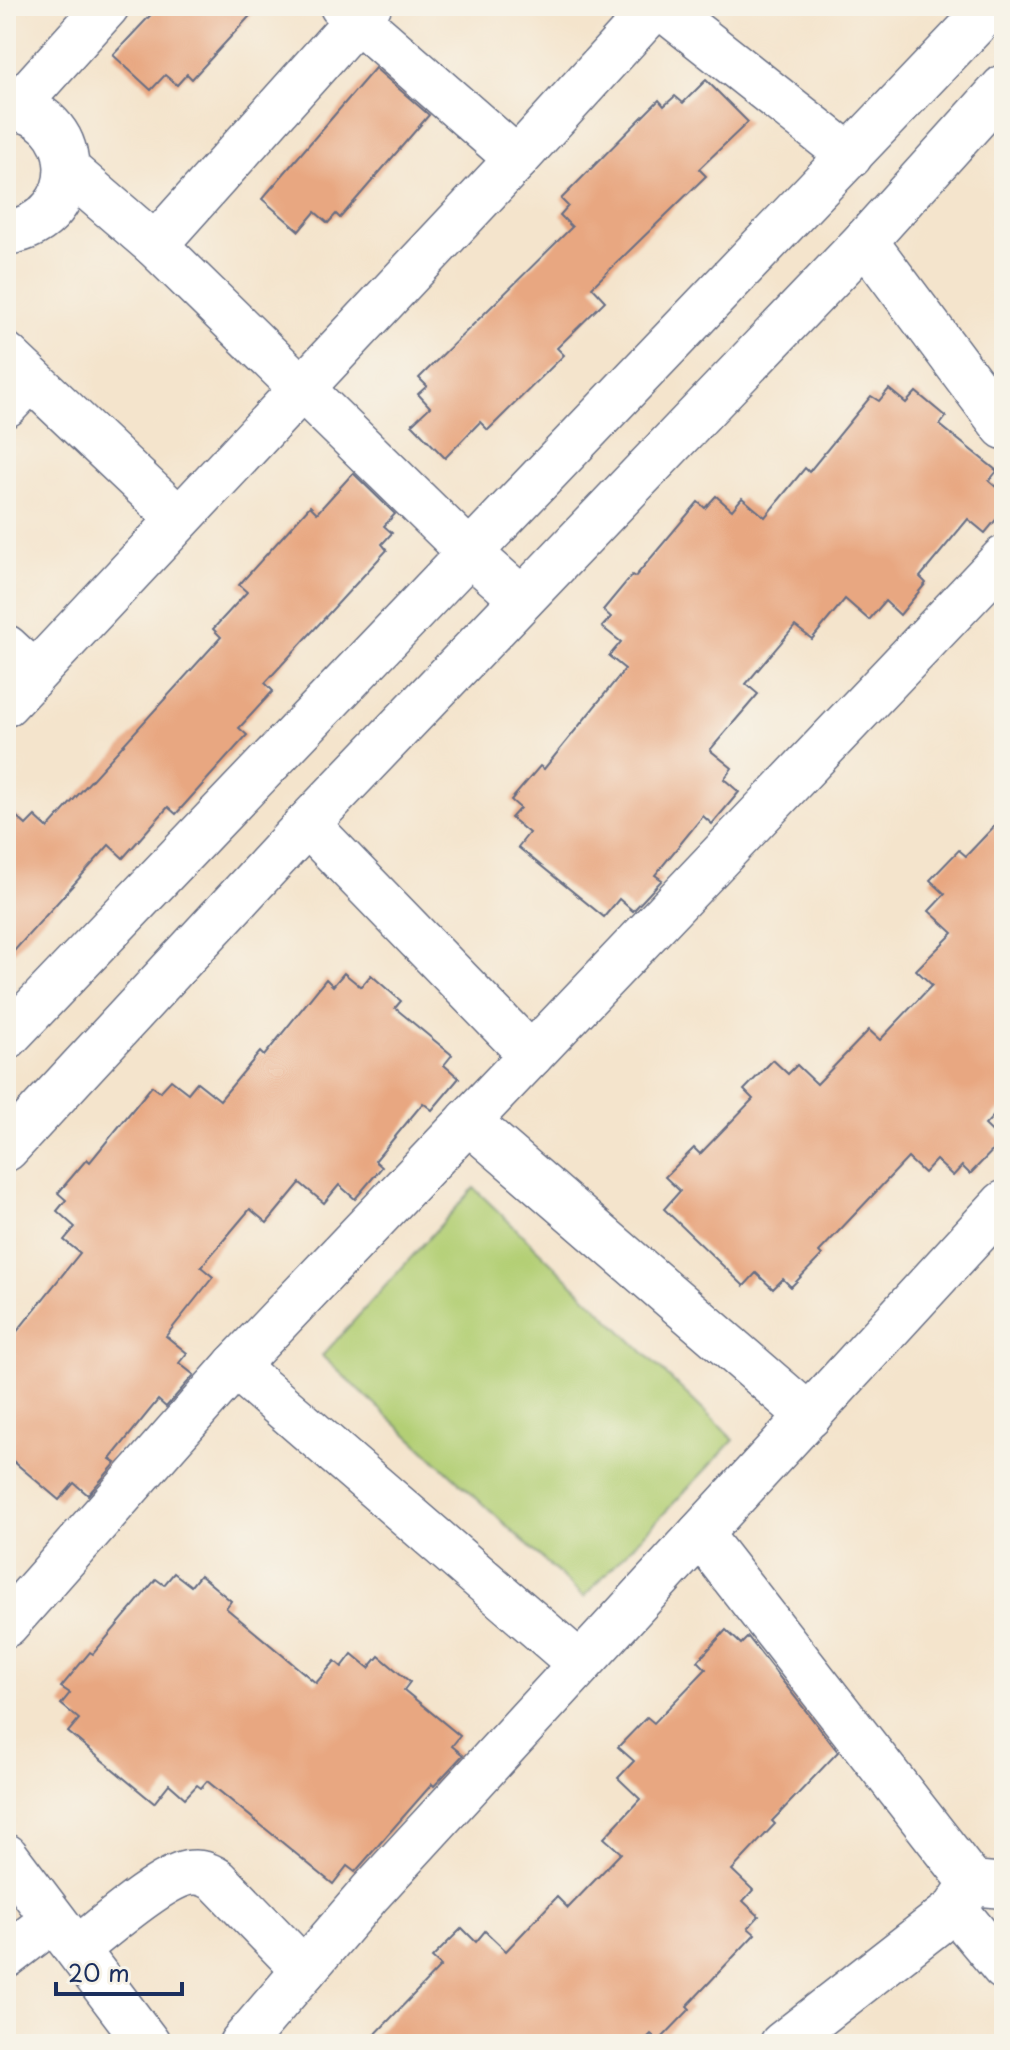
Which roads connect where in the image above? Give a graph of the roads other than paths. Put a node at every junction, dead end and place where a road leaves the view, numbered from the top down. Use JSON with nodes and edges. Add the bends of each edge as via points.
{"nodes":[{"id":1,"x":107,"y":6,"type":"edge"},
{"id":2,"x":658,"y":6,"type":"edge"},
{"id":3,"x":356,"y":10,"type":"edge"},
{"id":4,"x":974,"y":12,"type":"edge"},
{"id":5,"x":994,"y":99,"type":"edge"},
{"id":6,"x":10,"y":108,"type":"edge"},
{"id":7,"x":850,"y":156,"type":"junction"},
{"id":8,"x":517,"y":159,"type":"junction"},
{"id":9,"x":68,"y":170,"type":"junction"},
{"id":10,"x":6,"y":233,"type":"edge"},
{"id":11,"x":865,"y":241,"type":"junction"},
{"id":12,"x":155,"y":245,"type":"junction"},
{"id":13,"x":14,"y":380,"type":"edge"},
{"id":14,"x":302,"y":386,"type":"junction"},
{"id":15,"x":1004,"y":427,"type":"edge"},
{"id":16,"x":178,"y":518,"type":"junction"},
{"id":17,"x":471,"y":554,"type":"junction"},
{"id":18,"x":1004,"y":558,"type":"edge"},
{"id":19,"x":522,"y":599,"type":"junction"},
{"id":20,"x":15,"y":675,"type":"edge"},
{"id":21,"x":307,"y":824,"type":"junction"},
{"id":22,"x":6,"y":1038,"type":"edge"},
{"id":23,"x":531,"y":1055,"type":"junction"},
{"id":24,"x":468,"y":1121,"type":"junction"},
{"id":25,"x":10,"y":1137,"type":"edge"},
{"id":26,"x":1004,"y":1203,"type":"edge"},
{"id":27,"x":235,"y":1366,"type":"junction"},
{"id":28,"x":809,"y":1416,"type":"junction"},
{"id":29,"x":700,"y":1534,"type":"junction"},
{"id":30,"x":6,"y":1625,"type":"edge"},
{"id":31,"x":580,"y":1664,"type":"junction"},
{"id":32,"x":6,"y":1856,"type":"edge"},
{"id":33,"x":977,"y":1893,"type":"edge"},
{"id":34,"x":65,"y":1935,"type":"junction"},
{"id":35,"x":6,"y":1956,"type":"edge"},
{"id":36,"x":1004,"y":1968,"type":"edge"},
{"id":37,"x":304,"y":1970,"type":"junction"},
{"id":38,"x":148,"y":2044,"type":"edge"},
{"id":39,"x":241,"y":2044,"type":"edge"},
{"id":40,"x":782,"y":2044,"type":"edge"}],
"edges":[{"from":1,"to":6,"type":"street"},
{"from":2,"to":7,"type":"street"},
{"from":2,"to":8,"type":"street"},
{"from":3,"to":8,"type":"street"},
{"from":3,"to":12,"type":"street"},
{"from":4,"to":5,"type":"street"},
{"from":4,"to":7,"type":"street"},
{"from":5,"to":11,"type":"street"},
{"from":6,"to":9,"type":"street","via":[[36,116],[52,130],[64,148]]},
{"from":7,"to":17,"type":"street"},
{"from":8,"to":14,"type":"street"},
{"from":9,"to":10,"type":"street","via":[[55,207],[41,221]]},
{"from":9,"to":12,"type":"street"},
{"from":11,"to":15,"type":"street"},
{"from":11,"to":19,"type":"street"},
{"from":12,"to":14,"type":"street"},
{"from":13,"to":16,"type":"street"},
{"from":14,"to":16,"type":"street"},
{"from":14,"to":17,"type":"street"},
{"from":16,"to":20,"type":"street"},
{"from":17,"to":19,"type":"street"},
{"from":17,"to":22,"type":"street"},
{"from":18,"to":23,"type":"street"},
{"from":19,"to":21,"type":"street"},
{"from":21,"to":23,"type":"street"},
{"from":21,"to":25,"type":"street"},
{"from":23,"to":24,"type":"street"},
{"from":24,"to":27,"type":"street"},
{"from":24,"to":28,"type":"street"},
{"from":26,"to":28,"type":"street"},
{"from":27,"to":30,"type":"street"},
{"from":27,"to":31,"type":"street"},
{"from":28,"to":29,"type":"street"},
{"from":29,"to":31,"type":"street"},
{"from":29,"to":33,"type":"street"},
{"from":31,"to":37,"type":"street"},
{"from":32,"to":34,"type":"street"},
{"from":33,"to":36,"type":"street"},
{"from":33,"to":40,"type":"street"},
{"from":34,"to":35,"type":"street"},
{"from":34,"to":37,"type":"street","via":[[185,1873],[204,1872]]},
{"from":34,"to":38,"type":"street"},
{"from":37,"to":39,"type":"street"}]}
